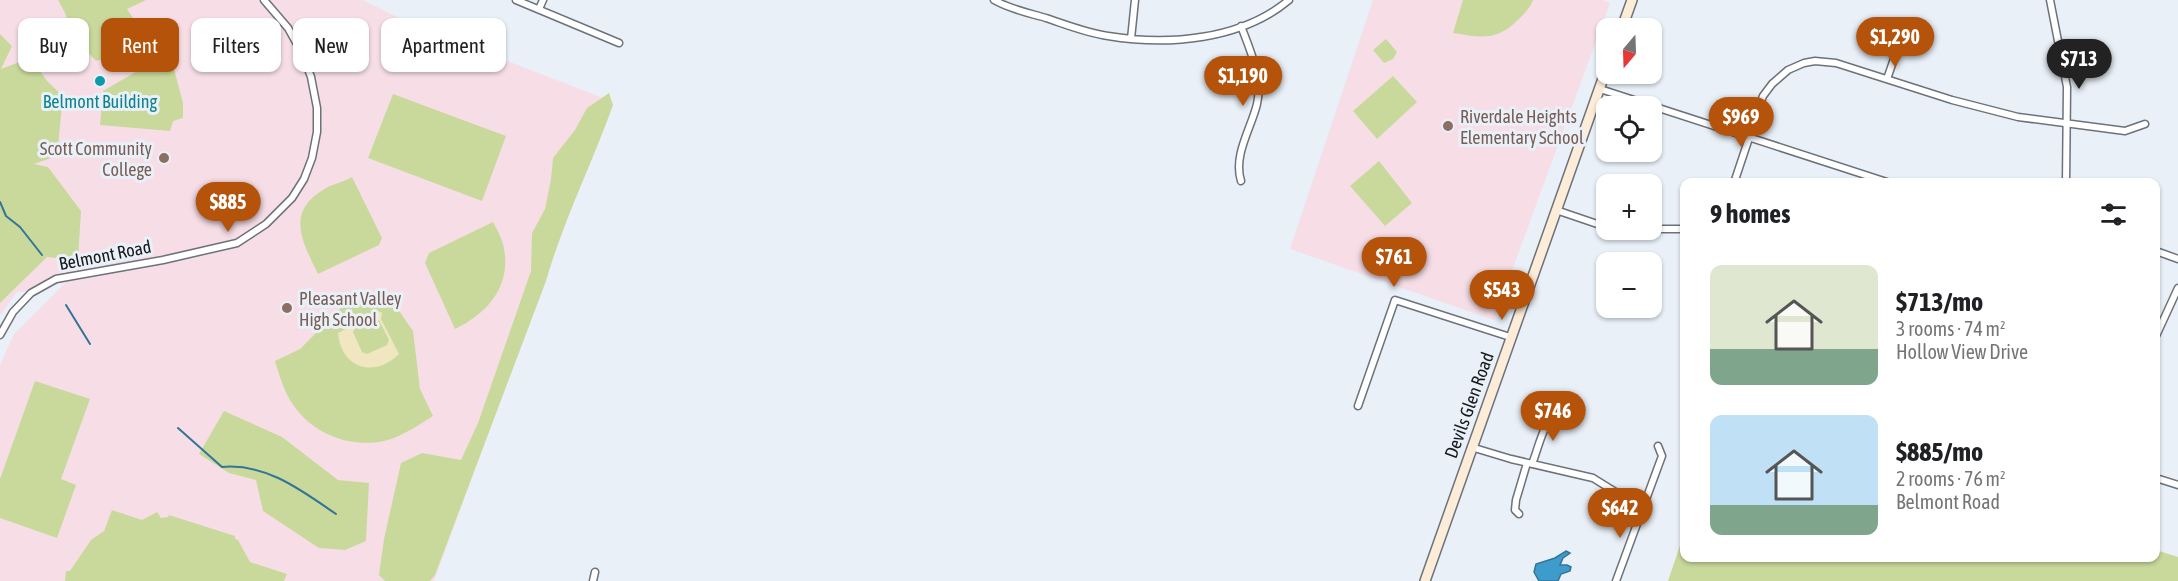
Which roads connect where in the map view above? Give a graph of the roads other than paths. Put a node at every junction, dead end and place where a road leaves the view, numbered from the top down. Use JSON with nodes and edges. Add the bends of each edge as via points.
{"nodes":[{"id":1,"x":264,"y":0,"type":"edge"},
{"id":2,"x":516,"y":0,"type":"edge"},
{"id":3,"x":543,"y":0,"type":"edge"},
{"id":4,"x":994,"y":0,"type":"edge"},
{"id":5,"x":1135,"y":0,"type":"edge"},
{"id":6,"x":1289,"y":0,"type":"edge"},
{"id":7,"x":1632,"y":0,"type":"edge"},
{"id":8,"x":2050,"y":0,"type":"edge"},
{"id":9,"x":539,"y":9,"type":"junction"},
{"id":10,"x":1626,"y":18,"type":"edge"},
{"id":11,"x":1241,"y":26,"type":"junction"},
{"id":12,"x":1905,"y":27,"type":"dead end"},
{"id":13,"x":1131,"y":39,"type":"junction"},
{"id":14,"x":619,"y":43,"type":"dead end"},
{"id":15,"x":1887,"y":79,"type":"junction"},
{"id":16,"x":1602,"y":84,"type":"edge"},
{"id":17,"x":1600,"y":89,"type":"junction"},
{"id":18,"x":2067,"y":124,"type":"junction"},
{"id":19,"x":2145,"y":124,"type":"dead end"},
{"id":20,"x":1748,"y":137,"type":"junction"},
{"id":21,"x":1736,"y":178,"type":"edge"},
{"id":22,"x":1875,"y":178,"type":"edge"},
{"id":23,"x":2066,"y":178,"type":"edge"},
{"id":24,"x":1241,"y":181,"type":"dead end"},
{"id":25,"x":1556,"y":210,"type":"junction"},
{"id":26,"x":1596,"y":224,"type":"edge"},
{"id":27,"x":1662,"y":229,"type":"edge"},
{"id":28,"x":1680,"y":229,"type":"edge"},
{"id":29,"x":2160,"y":252,"type":"edge"},
{"id":30,"x":2178,"y":259,"type":"edge"},
{"id":31,"x":2178,"y":288,"type":"edge"},
{"id":32,"x":2160,"y":327,"type":"edge"},
{"id":33,"x":0,"y":335,"type":"edge"},
{"id":34,"x":1510,"y":337,"type":"junction"},
{"id":35,"x":1358,"y":406,"type":"dead end"},
{"id":36,"x":1564,"y":407,"type":"dead end"},
{"id":37,"x":1658,"y":446,"type":"dead end"},
{"id":38,"x":1471,"y":447,"type":"junction"},
{"id":39,"x":1530,"y":463,"type":"junction"},
{"id":40,"x":2160,"y":479,"type":"edge"},
{"id":41,"x":2178,"y":485,"type":"edge"},
{"id":42,"x":1643,"y":509,"type":"junction"},
{"id":43,"x":1519,"y":514,"type":"dead end"},
{"id":44,"x":595,"y":572,"type":"dead end"},
{"id":45,"x":593,"y":581,"type":"edge"},
{"id":46,"x":1425,"y":581,"type":"edge"},
{"id":47,"x":1616,"y":581,"type":"edge"}],
"edges":[{"from":1,"to":33,"type":"street","name":"Belmont Road","via":[[288,28],[302,53],[317,108],[312,158],[292,198],[266,224],[237,243],[56,279],[31,293],[13,312]]},
{"from":2,"to":9,"type":"street"},
{"from":3,"to":9,"type":"street"},
{"from":4,"to":13,"type":"street","via":[[1086,31]]},
{"from":5,"to":13,"type":"street"},
{"from":6,"to":11,"type":"street","via":[[1275,12]]},
{"from":7,"to":10,"type":"main road"},
{"from":8,"to":18,"type":"street","via":[[2067,87]]},
{"from":9,"to":14,"type":"street"},
{"from":11,"to":13,"type":"street","via":[[1223,33],[1176,39]]},
{"from":11,"to":24,"type":"street","via":[[1253,58],[1258,90],[1241,150]]},
{"from":12,"to":15,"type":"street"},
{"from":15,"to":18,"type":"street","via":[[1983,108]]},
{"from":15,"to":20,"type":"street","via":[[1836,63],[1804,63],[1772,84],[1763,96]]},
{"from":16,"to":17,"type":"main road","name":"Devils Glen Road"},
{"from":17,"to":20,"type":"street"},
{"from":17,"to":25,"type":"main road","name":"Devils Glen Road"},
{"from":18,"to":19,"type":"street","via":[[2125,131]]},
{"from":18,"to":23,"type":"street"},
{"from":20,"to":21,"type":"street"},
{"from":20,"to":22,"type":"street"},
{"from":25,"to":26,"type":"street"},
{"from":25,"to":34,"type":"main road","name":"Devils Glen Road"},
{"from":27,"to":28,"type":"street"},
{"from":29,"to":30,"type":"street"},
{"from":31,"to":32,"type":"street"},
{"from":34,"to":35,"type":"street","via":[[1395,300]]},
{"from":34,"to":38,"type":"main road","name":"Devils Glen Road"},
{"from":36,"to":39,"type":"street","via":[[1558,408],[1548,423]]},
{"from":37,"to":42,"type":"street","via":[[1662,456]]},
{"from":38,"to":39,"type":"street"},
{"from":38,"to":46,"type":"main road","name":"Devils Glen Road"},
{"from":39,"to":42,"type":"street","via":[[1593,478]]},
{"from":39,"to":43,"type":"street","via":[[1516,500],[1515,510]]},
{"from":40,"to":41,"type":"street"},
{"from":42,"to":47,"type":"street"},
{"from":44,"to":45,"type":"street"}]}
